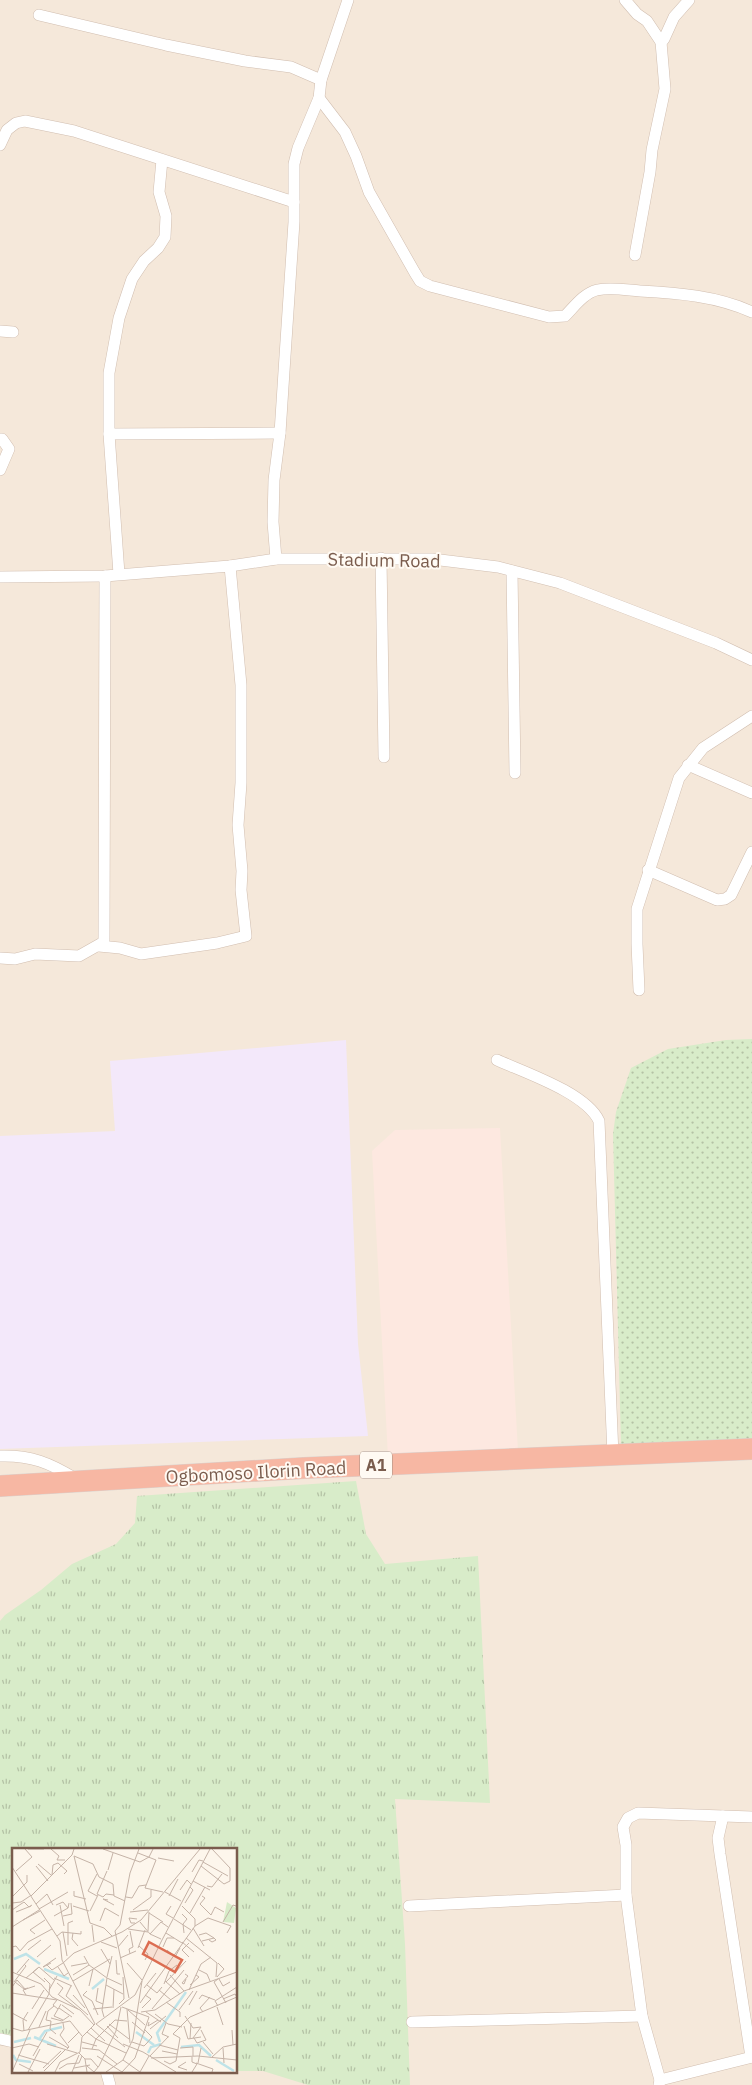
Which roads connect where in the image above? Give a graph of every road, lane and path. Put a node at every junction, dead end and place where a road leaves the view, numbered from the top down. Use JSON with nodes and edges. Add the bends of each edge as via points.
{"nodes":[{"id":1,"x":348,"y":0,"type":"edge"},
{"id":2,"x":626,"y":0,"type":"edge"},
{"id":3,"x":689,"y":0,"type":"edge"},
{"id":4,"x":39,"y":14,"type":"dead end"},
{"id":5,"x":661,"y":42,"type":"junction"},
{"id":6,"x":321,"y":80,"type":"junction"},
{"id":7,"x":319,"y":98,"type":"junction"},
{"id":8,"x":0,"y":145,"type":"edge"},
{"id":9,"x":162,"y":160,"type":"junction"},
{"id":10,"x":294,"y":202,"type":"junction"},
{"id":11,"x":635,"y":255,"type":"dead end"},
{"id":12,"x":752,"y":312,"type":"edge"},
{"id":13,"x":0,"y":331,"type":"edge"},
{"id":14,"x":13,"y":332,"type":"dead end"},
{"id":15,"x":280,"y":433,"type":"junction"},
{"id":16,"x":110,"y":434,"type":"junction"},
{"id":17,"x":0,"y":440,"type":"edge"},
{"id":18,"x":0,"y":470,"type":"edge"},
{"id":19,"x":381,"y":558,"type":"junction"},
{"id":20,"x":276,"y":559,"type":"junction"},
{"id":21,"x":230,"y":566,"type":"junction"},
{"id":22,"x":512,"y":571,"type":"junction"},
{"id":23,"x":119,"y":574,"type":"junction"},
{"id":24,"x":104,"y":576,"type":"junction"},
{"id":25,"x":0,"y":578,"type":"edge"},
{"id":26,"x":752,"y":660,"type":"edge"},
{"id":27,"x":752,"y":716,"type":"edge"},
{"id":28,"x":384,"y":757,"type":"dead end"},
{"id":29,"x":688,"y":765,"type":"junction"},
{"id":30,"x":514,"y":773,"type":"dead end"},
{"id":31,"x":752,"y":793,"type":"edge"},
{"id":32,"x":752,"y":852,"type":"edge"},
{"id":33,"x":648,"y":870,"type":"junction"},
{"id":34,"x":98,"y":946,"type":"junction"},
{"id":35,"x":0,"y":958,"type":"edge"},
{"id":36,"x":639,"y":990,"type":"dead end"},
{"id":37,"x":498,"y":1060,"type":"dead end"},
{"id":38,"x":752,"y":1449,"type":"edge"},
{"id":39,"x":613,"y":1455,"type":"junction"},
{"id":40,"x":0,"y":1456,"type":"edge"},
{"id":41,"x":82,"y":1482,"type":"junction"},
{"id":42,"x":0,"y":1486,"type":"edge"},
{"id":43,"x":723,"y":1816,"type":"junction"},
{"id":44,"x":752,"y":1817,"type":"edge"},
{"id":45,"x":626,"y":1895,"type":"junction"},
{"id":46,"x":409,"y":1906,"type":"dead end"},
{"id":47,"x":642,"y":2016,"type":"junction"},
{"id":48,"x":412,"y":2022,"type":"dead end"},
{"id":49,"x":751,"y":2057,"type":"edge"},
{"id":50,"x":106,"y":2072,"type":"edge"},
{"id":51,"x":659,"y":2082,"type":"edge"},
{"id":52,"x":110,"y":2085,"type":"edge"}],
"edges":[{"from":1,"to":6,"type":"street"},
{"from":2,"to":5,"type":"street","via":[[647,21]]},
{"from":3,"to":5,"type":"street","via":[[674,17]]},
{"from":4,"to":6,"type":"street","via":[[166,45],[291,67]]},
{"from":5,"to":11,"type":"street","via":[[665,90]]},
{"from":6,"to":7,"type":"street"},
{"from":7,"to":10,"type":"street","via":[[294,164]]},
{"from":7,"to":12,"type":"street","via":[[345,132],[369,192],[414,273],[430,286],[549,317],[565,316],[585,296],[597,290],[613,289],[689,294]]},
{"from":8,"to":9,"type":"street","via":[[7,130],[25,121],[74,131]]},
{"from":9,"to":10,"type":"street"},
{"from":9,"to":16,"type":"street","via":[[159,192],[166,216],[165,237],[132,279],[119,318],[109,373]]},
{"from":10,"to":15,"type":"street"},
{"from":13,"to":14,"type":"street"},
{"from":15,"to":16,"type":"street"},
{"from":15,"to":20,"type":"street","via":[[274,480]]},
{"from":16,"to":23,"type":"street"},
{"from":17,"to":18,"type":"street","via":[[9,449]]},
{"from":19,"to":20,"type":"street","name":"Stadium Road"},
{"from":19,"to":22,"type":"street","name":"Stadium Road","via":[[432,559]]},
{"from":19,"to":28,"type":"street"},
{"from":20,"to":21,"type":"street","name":"Stadium Road"},
{"from":21,"to":23,"type":"street","name":"Stadium Road"},
{"from":21,"to":34,"type":"street","via":[[241,685],[238,825],[246,936],[141,954]]},
{"from":22,"to":26,"type":"street","name":"Stadium Road","via":[[560,583]]},
{"from":22,"to":30,"type":"street"},
{"from":23,"to":24,"type":"street","name":"Stadium Road"},
{"from":24,"to":25,"type":"street","name":"Stadium Road"},
{"from":24,"to":34,"type":"street","via":[[106,933]]},
{"from":27,"to":29,"type":"street","via":[[703,748]]},
{"from":29,"to":31,"type":"street"},
{"from":29,"to":33,"type":"street","via":[[678,778]]},
{"from":32,"to":33,"type":"street","via":[[731,895],[725,899],[718,900]]},
{"from":33,"to":36,"type":"street","via":[[638,909]]},
{"from":34,"to":35,"type":"street","via":[[79,956],[36,954]]},
{"from":37,"to":39,"type":"street","via":[[579,1098],[599,1121]]},
{"from":38,"to":39,"type":"highway","name":"Ogbomoso Ilorin Road","number":"A1"},
{"from":39,"to":41,"type":"highway","name":"Ogbomoso Ilorin Road","number":"A1","via":[[304,1468]]},
{"from":40,"to":41,"type":"street","via":[[19,1455],[51,1464]]},
{"from":41,"to":42,"type":"highway","name":"Ogbomoso Ilorin Road","number":"A1"},
{"from":43,"to":44,"type":"street"},
{"from":43,"to":45,"type":"street","via":[[638,1813],[628,1818],[624,1827]]},
{"from":43,"to":49,"type":"street","via":[[718,1838]]},
{"from":45,"to":46,"type":"street"},
{"from":45,"to":47,"type":"street"},
{"from":47,"to":48,"type":"street"},
{"from":47,"to":51,"type":"street"},
{"from":49,"to":51,"type":"street"},
{"from":50,"to":52,"type":"street"}]}
